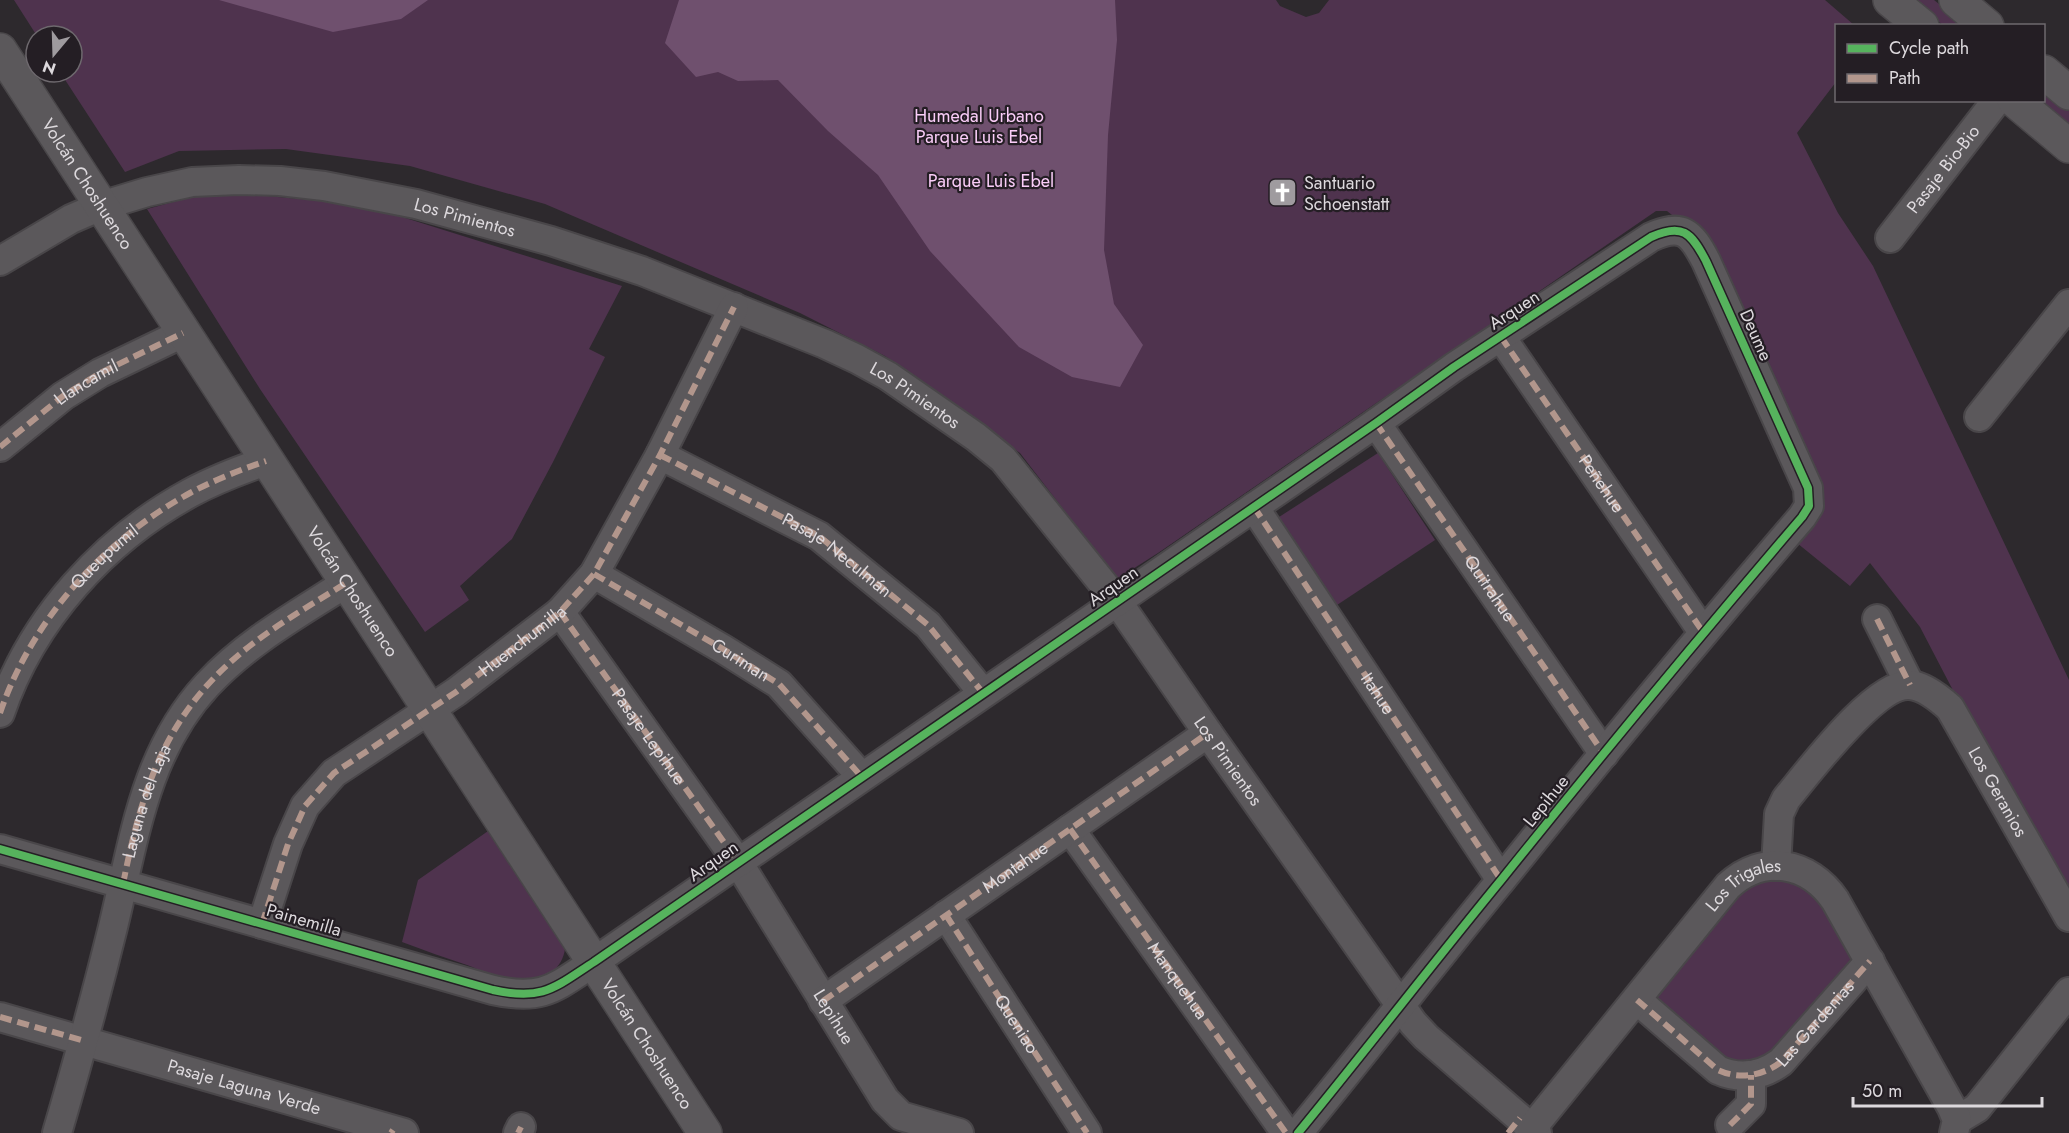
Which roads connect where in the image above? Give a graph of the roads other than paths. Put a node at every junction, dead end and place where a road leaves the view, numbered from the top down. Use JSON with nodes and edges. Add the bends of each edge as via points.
{"nodes":[{"id":1,"x":1890,"y":0,"type":"edge"},
{"id":2,"x":1956,"y":0,"type":"edge"},
{"id":3,"x":1920,"y":24,"type":"edge"},
{"id":4,"x":1985,"y":24,"type":"edge"},
{"id":5,"x":5,"y":67,"type":"edge"},
{"id":6,"x":2045,"y":74,"type":"edge"},
{"id":7,"x":2069,"y":93,"type":"edge"},
{"id":8,"x":1995,"y":102,"type":"edge"},
{"id":9,"x":2016,"y":102,"type":"edge"},
{"id":10,"x":2069,"y":146,"type":"edge"},
{"id":11,"x":101,"y":206,"type":"junction"},
{"id":12,"x":1651,"y":237,"type":"joint"},
{"id":13,"x":1890,"y":238,"type":"dead end"},
{"id":14,"x":0,"y":261,"type":"edge"},
{"id":15,"x":2069,"y":304,"type":"edge"},
{"id":16,"x":734,"y":307,"type":"junction"},
{"id":17,"x":183,"y":333,"type":"junction"},
{"id":18,"x":1501,"y":337,"type":"junction"},
{"id":19,"x":1979,"y":417,"type":"dead end"},
{"id":20,"x":1376,"y":423,"type":"junction"},
{"id":21,"x":0,"y":447,"type":"edge"},
{"id":22,"x":660,"y":455,"type":"junction"},
{"id":23,"x":266,"y":460,"type":"junction"},
{"id":24,"x":1808,"y":488,"type":"joint"},
{"id":25,"x":1254,"y":507,"type":"junction"},
{"id":26,"x":594,"y":574,"type":"junction"},
{"id":27,"x":346,"y":583,"type":"junction"},
{"id":28,"x":1117,"y":601,"type":"junction"},
{"id":29,"x":560,"y":612,"type":"junction"},
{"id":30,"x":1876,"y":619,"type":"dead end"},
{"id":31,"x":1703,"y":632,"type":"junction"},
{"id":32,"x":1910,"y":685,"type":"junction"},
{"id":33,"x":983,"y":693,"type":"junction"},
{"id":34,"x":429,"y":709,"type":"junction"},
{"id":35,"x":0,"y":713,"type":"edge"},
{"id":36,"x":1208,"y":733,"type":"junction"},
{"id":37,"x":1604,"y":754,"type":"junction"},
{"id":38,"x":861,"y":776,"type":"junction"},
{"id":39,"x":1070,"y":829,"type":"junction"},
{"id":40,"x":0,"y":849,"type":"edge"},
{"id":41,"x":738,"y":862,"type":"junction"},
{"id":42,"x":1776,"y":866,"type":"junction"},
{"id":43,"x":1501,"y":880,"type":"junction"},
{"id":44,"x":123,"y":884,"type":"junction"},
{"id":45,"x":946,"y":915,"type":"junction"},
{"id":46,"x":2069,"y":917,"type":"edge"},
{"id":47,"x":262,"y":924,"type":"junction"},
{"id":48,"x":1870,"y":961,"type":"junction"},
{"id":49,"x":594,"y":962,"type":"junction"},
{"id":50,"x":2069,"y":992,"type":"edge"},
{"id":51,"x":1636,"y":1000,"type":"junction"},
{"id":52,"x":824,"y":1001,"type":"junction"},
{"id":53,"x":1401,"y":1007,"type":"junction"},
{"id":54,"x":0,"y":1017,"type":"edge"},
{"id":55,"x":85,"y":1041,"type":"junction"},
{"id":56,"x":1751,"y":1075,"type":"junction"},
{"id":57,"x":1731,"y":1125,"type":"dead end"},
{"id":58,"x":1955,"y":1127,"type":"edge"},
{"id":59,"x":1524,"y":1128,"type":"edge"},
{"id":60,"x":396,"y":1132,"type":"edge"},
{"id":61,"x":57,"y":1133,"type":"edge"},
{"id":62,"x":705,"y":1133,"type":"edge"},
{"id":63,"x":959,"y":1133,"type":"edge"},
{"id":64,"x":1087,"y":1133,"type":"edge"},
{"id":65,"x":1286,"y":1133,"type":"edge"},
{"id":66,"x":1298,"y":1133,"type":"edge"}],
"edges":[{"from":1,"to":3,"type":"street"},
{"from":2,"to":4,"type":"street"},
{"from":5,"to":11,"type":"street","name":"Volcán Choshuenco"},
{"from":6,"to":7,"type":"street"},
{"from":8,"to":13,"type":"street","name":"Pasaje Bio-Bio"},
{"from":9,"to":10,"type":"street"},
{"from":11,"to":14,"type":"street","name":"Los Pimientos","via":[[63,223]]},
{"from":11,"to":16,"type":"street","name":"Los Pimientos","via":[[192,182],[259,180],[324,186],[416,204],[551,241]]},
{"from":11,"to":17,"type":"street","name":"Volcán Choshuenco"},
{"from":12,"to":18,"type":"street","name":"Arquen"},
{"from":12,"to":24,"type":"street","name":"Deume","via":[[1676,229],[1700,249]]},
{"from":15,"to":19,"type":"street"},
{"from":16,"to":22,"type":"street","name":"Huenchumilla"},
{"from":16,"to":28,"type":"street","name":"Los Pimientos","via":[[857,359],[976,436],[1003,459]]},
{"from":17,"to":21,"type":"street","name":"Llancamil","via":[[100,373],[63,396]]},
{"from":17,"to":23,"type":"street","name":"Volcán Choshuenco"},
{"from":18,"to":20,"type":"street","name":"Arquen"},
{"from":18,"to":31,"type":"street","name":"Peñehue"},
{"from":20,"to":25,"type":"street","name":"Arquen"},
{"from":20,"to":37,"type":"street","name":"Quitrahue"},
{"from":22,"to":26,"type":"street","name":"Huenchumilla"},
{"from":22,"to":33,"type":"street","name":"Pasaje Neculmán","via":[[819,536],[928,625]]},
{"from":23,"to":27,"type":"street","name":"Volcán Choshuenco"},
{"from":23,"to":35,"type":"street","name":"Queupumil","via":[[175,502],[129,533],[101,558],[75,584],[33,643]]},
{"from":24,"to":31,"type":"street","name":"Lepihue","via":[[1807,511]]},
{"from":25,"to":28,"type":"street","name":"Arquen"},
{"from":25,"to":43,"type":"street","name":"Itahue"},
{"from":26,"to":29,"type":"street","name":"Huenchumilla"},
{"from":26,"to":38,"type":"street","name":"Curiman","via":[[779,684]]},
{"from":27,"to":34,"type":"street","name":"Volcán Choshuenco"},
{"from":27,"to":44,"type":"street","name":"Laguna del Laja","via":[[252,644],[193,702],[165,746],[148,786]]},
{"from":28,"to":33,"type":"street","name":"Arquen"},
{"from":28,"to":36,"type":"street","name":"Los Pimientos"},
{"from":29,"to":34,"type":"street","name":"Huenchumilla"},
{"from":29,"to":41,"type":"street","name":"Pasaje Lepihue"},
{"from":30,"to":32,"type":"street"},
{"from":31,"to":37,"type":"street","name":"Lepihue"},
{"from":32,"to":42,"type":"street","via":[[1890,691],[1863,711],[1786,800],[1779,814]]},
{"from":32,"to":46,"type":"street","name":"Los Geranios","via":[[1937,696],[1950,708]]},
{"from":33,"to":38,"type":"street","name":"Arquen"},
{"from":34,"to":47,"type":"street","name":"Huenchumilla","via":[[334,773],[305,806]]},
{"from":34,"to":49,"type":"street","name":"Volcán Choshuenco"},
{"from":36,"to":39,"type":"street","name":"Montahue"},
{"from":36,"to":53,"type":"street","name":"Los Pimientos"},
{"from":37,"to":43,"type":"street","name":"Lepihue"},
{"from":38,"to":41,"type":"street","name":"Arquen"},
{"from":39,"to":45,"type":"street","name":"Montahue"},
{"from":39,"to":65,"type":"street","name":"Manquehua"},
{"from":40,"to":44,"type":"street","name":"Painemilla"},
{"from":41,"to":49,"type":"street","name":"Arquen"},
{"from":41,"to":52,"type":"street","name":"Lepihue"},
{"from":42,"to":48,"type":"street","name":"Los Trigales","via":[[1803,872],[1828,889]]},
{"from":42,"to":51,"type":"street","name":"Los Trigales","via":[[1750,871],[1728,886]]},
{"from":43,"to":53,"type":"street","name":"Lepihue"},
{"from":44,"to":47,"type":"street","name":"Painemilla"},
{"from":44,"to":55,"type":"street","name":"Laguna del Laja"},
{"from":45,"to":52,"type":"street","name":"Montahue"},
{"from":45,"to":64,"type":"street","name":"Queniao"},
{"from":47,"to":49,"type":"street","name":"Painemilla","via":[[512,994],[547,991]]},
{"from":48,"to":56,"type":"street","name":"Las Gardenias","via":[[1781,1062],[1769,1071]]},
{"from":48,"to":58,"type":"street","name":"Los Trigales","via":[[1952,1108]]},
{"from":49,"to":62,"type":"street","name":"Volcán Choshuenco"},
{"from":50,"to":58,"type":"street","via":[[1977,1108]]},
{"from":51,"to":56,"type":"street","name":"Las Gardenias","via":[[1718,1070],[1728,1075]]},
{"from":51,"to":59,"type":"street","name":"Los Trigales"},
{"from":52,"to":63,"type":"street","name":"Lepihue","via":[[885,1100],[901,1116]]},
{"from":53,"to":59,"type":"street","name":"Los Pimientos","via":[[1426,1037]]},
{"from":53,"to":66,"type":"street","name":"Lepihue"},
{"from":54,"to":55,"type":"street","name":"Pasaje Laguna Verde"},
{"from":55,"to":60,"type":"street","name":"Pasaje Laguna Verde"},
{"from":55,"to":61,"type":"street","name":"Laguna del Laja"},
{"from":56,"to":57,"type":"street","via":[[1751,1104]]}]}
